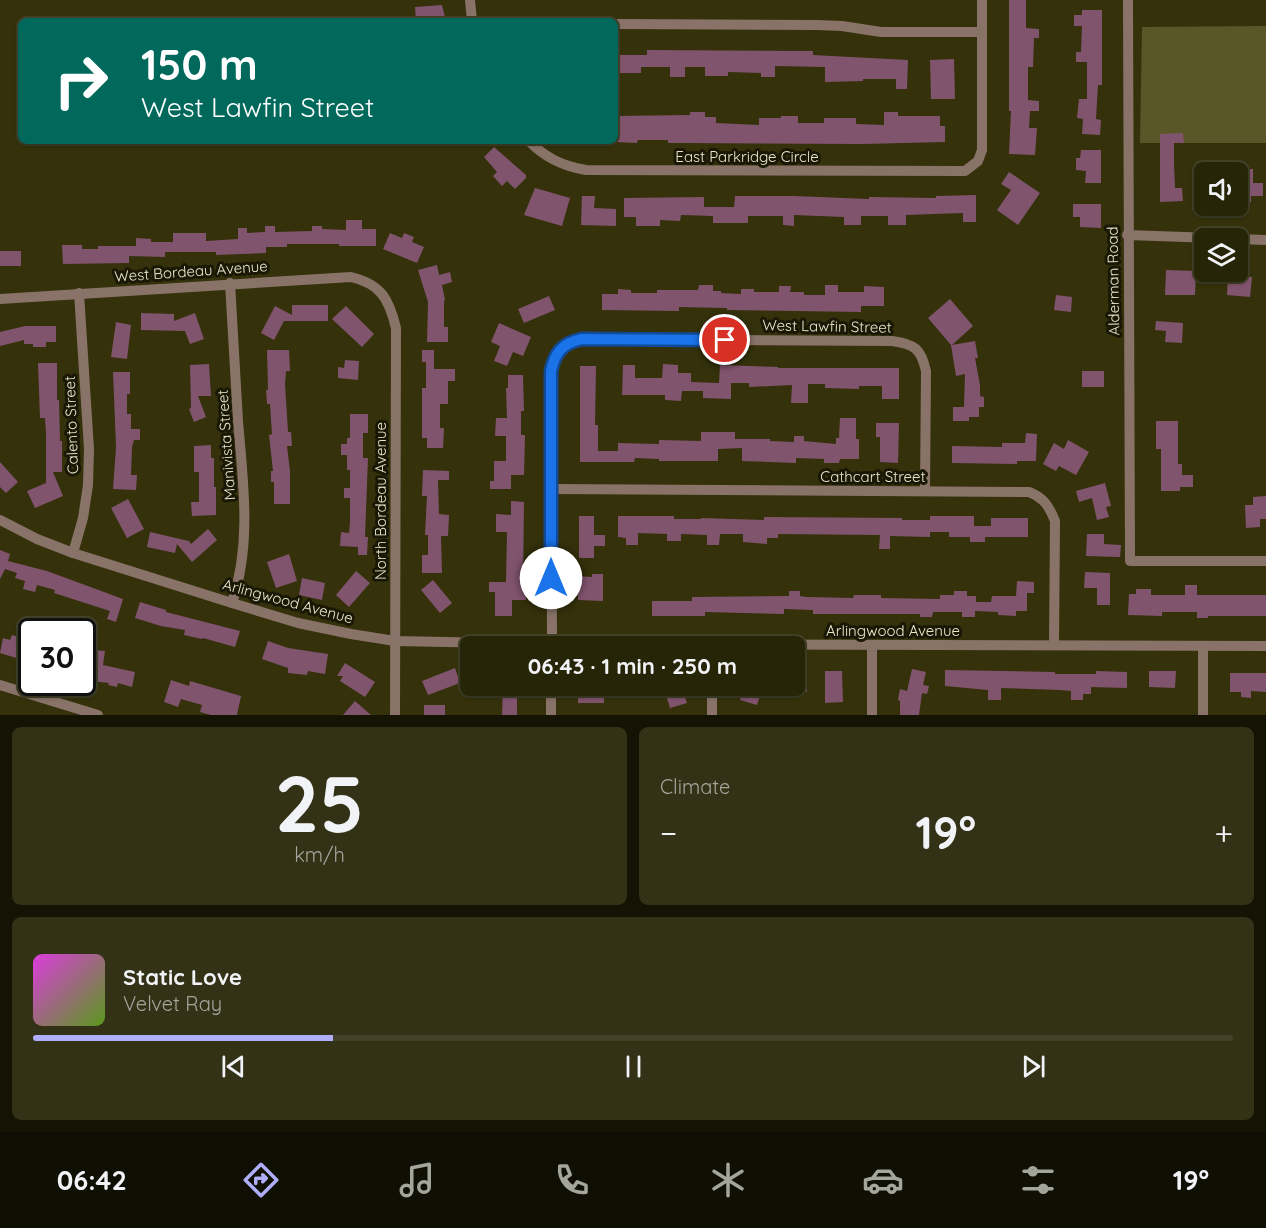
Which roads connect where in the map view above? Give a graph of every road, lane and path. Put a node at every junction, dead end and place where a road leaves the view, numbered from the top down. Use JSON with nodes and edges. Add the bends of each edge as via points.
{"nodes":[{"id":1,"x":471,"y":0,"type":"edge"},
{"id":2,"x":982,"y":0,"type":"edge"},
{"id":3,"x":1128,"y":0,"type":"edge"},
{"id":4,"x":472,"y":18,"type":"edge"},
{"id":5,"x":618,"y":24,"type":"edge"},
{"id":6,"x":982,"y":32,"type":"junction"},
{"id":7,"x":532,"y":144,"type":"edge"},
{"id":8,"x":1127,"y":235,"type":"junction"},
{"id":9,"x":1194,"y":237,"type":"edge"},
{"id":10,"x":1248,"y":239,"type":"edge"},
{"id":11,"x":1266,"y":240,"type":"edge"},
{"id":12,"x":230,"y":283,"type":"junction"},
{"id":13,"x":381,"y":291,"type":"joint"},
{"id":14,"x":79,"y":293,"type":"junction"},
{"id":15,"x":0,"y":299,"type":"edge"},
{"id":16,"x":551,"y":489,"type":"junction"},
{"id":17,"x":925,"y":491,"type":"junction"},
{"id":18,"x":0,"y":520,"type":"edge"},
{"id":19,"x":73,"y":553,"type":"junction"},
{"id":20,"x":1266,"y":561,"type":"edge"},
{"id":21,"x":232,"y":603,"type":"junction"},
{"id":22,"x":552,"y":636,"type":"edge"},
{"id":23,"x":395,"y":641,"type":"junction"},
{"id":24,"x":460,"y":643,"type":"edge"},
{"id":25,"x":805,"y":645,"type":"edge"},
{"id":26,"x":872,"y":645,"type":"junction"},
{"id":27,"x":1054,"y":645,"type":"junction"},
{"id":28,"x":1203,"y":646,"type":"junction"},
{"id":29,"x":1266,"y":646,"type":"edge"},
{"id":30,"x":0,"y":685,"type":"edge"},
{"id":31,"x":551,"y":696,"type":"edge"},
{"id":32,"x":712,"y":696,"type":"edge"},
{"id":33,"x":98,"y":715,"type":"edge"},
{"id":34,"x":395,"y":715,"type":"edge"},
{"id":35,"x":551,"y":715,"type":"edge"},
{"id":36,"x":712,"y":715,"type":"edge"},
{"id":37,"x":872,"y":715,"type":"edge"},
{"id":38,"x":1203,"y":715,"type":"edge"}],
"edges":[{"from":1,"to":4,"type":"street"},
{"from":2,"to":6,"type":"street"},
{"from":3,"to":8,"type":"street","name":"Alderman Road"},
{"from":5,"to":6,"type":"street","via":[[816,24],[881,33]]},
{"from":6,"to":7,"type":"street","name":"East Parkridge Circle","via":[[982,150],[978,161],[965,171],[586,170],[555,161]]},
{"from":8,"to":9,"type":"street"},
{"from":8,"to":20,"type":"street","name":"Alderman Road","via":[[1130,561]]},
{"from":10,"to":11,"type":"street"},
{"from":12,"to":13,"type":"street","name":"West Bordeau Avenue","via":[[351,277],[368,281]]},
{"from":12,"to":14,"type":"street","name":"West Bordeau Avenue"},
{"from":12,"to":21,"type":"street","name":"Manivista Street","via":[[245,497],[245,539]]},
{"from":13,"to":23,"type":"street","name":"North Bordeau Avenue","via":[[396,328]]},
{"from":14,"to":15,"type":"street","name":"West Bordeau Avenue"},
{"from":14,"to":19,"type":"street","name":"Calento Street","via":[[89,449],[83,518]]},
{"from":16,"to":17,"type":"street","name":"Cathcart Street"},
{"from":16,"to":17,"type":"street","name":"West Lawfin Street","via":[[551,371],[561,348],[582,339],[892,341],[915,347],[923,357],[926,371]]},
{"from":16,"to":22,"type":"street"},
{"from":17,"to":27,"type":"street","name":"Cathcart Street","via":[[1029,492],[1050,507],[1055,521]]},
{"from":18,"to":19,"type":"street","name":"Arlingwood Avenue"},
{"from":19,"to":21,"type":"street","name":"Arlingwood Avenue"},
{"from":21,"to":23,"type":"street","name":"Arlingwood Avenue","via":[[298,623]]},
{"from":23,"to":24,"type":"street","name":"Arlingwood Avenue"},
{"from":23,"to":34,"type":"street","name":"North Bordeau Avenue"},
{"from":25,"to":26,"type":"street","name":"Arlingwood Avenue"},
{"from":26,"to":27,"type":"street","name":"Arlingwood Avenue"},
{"from":26,"to":37,"type":"street"},
{"from":27,"to":28,"type":"street","name":"Arlingwood Avenue"},
{"from":28,"to":29,"type":"street","name":"Arlingwood Avenue"},
{"from":28,"to":38,"type":"street"},
{"from":30,"to":33,"type":"street"},
{"from":31,"to":35,"type":"street"},
{"from":32,"to":36,"type":"street"}]}
